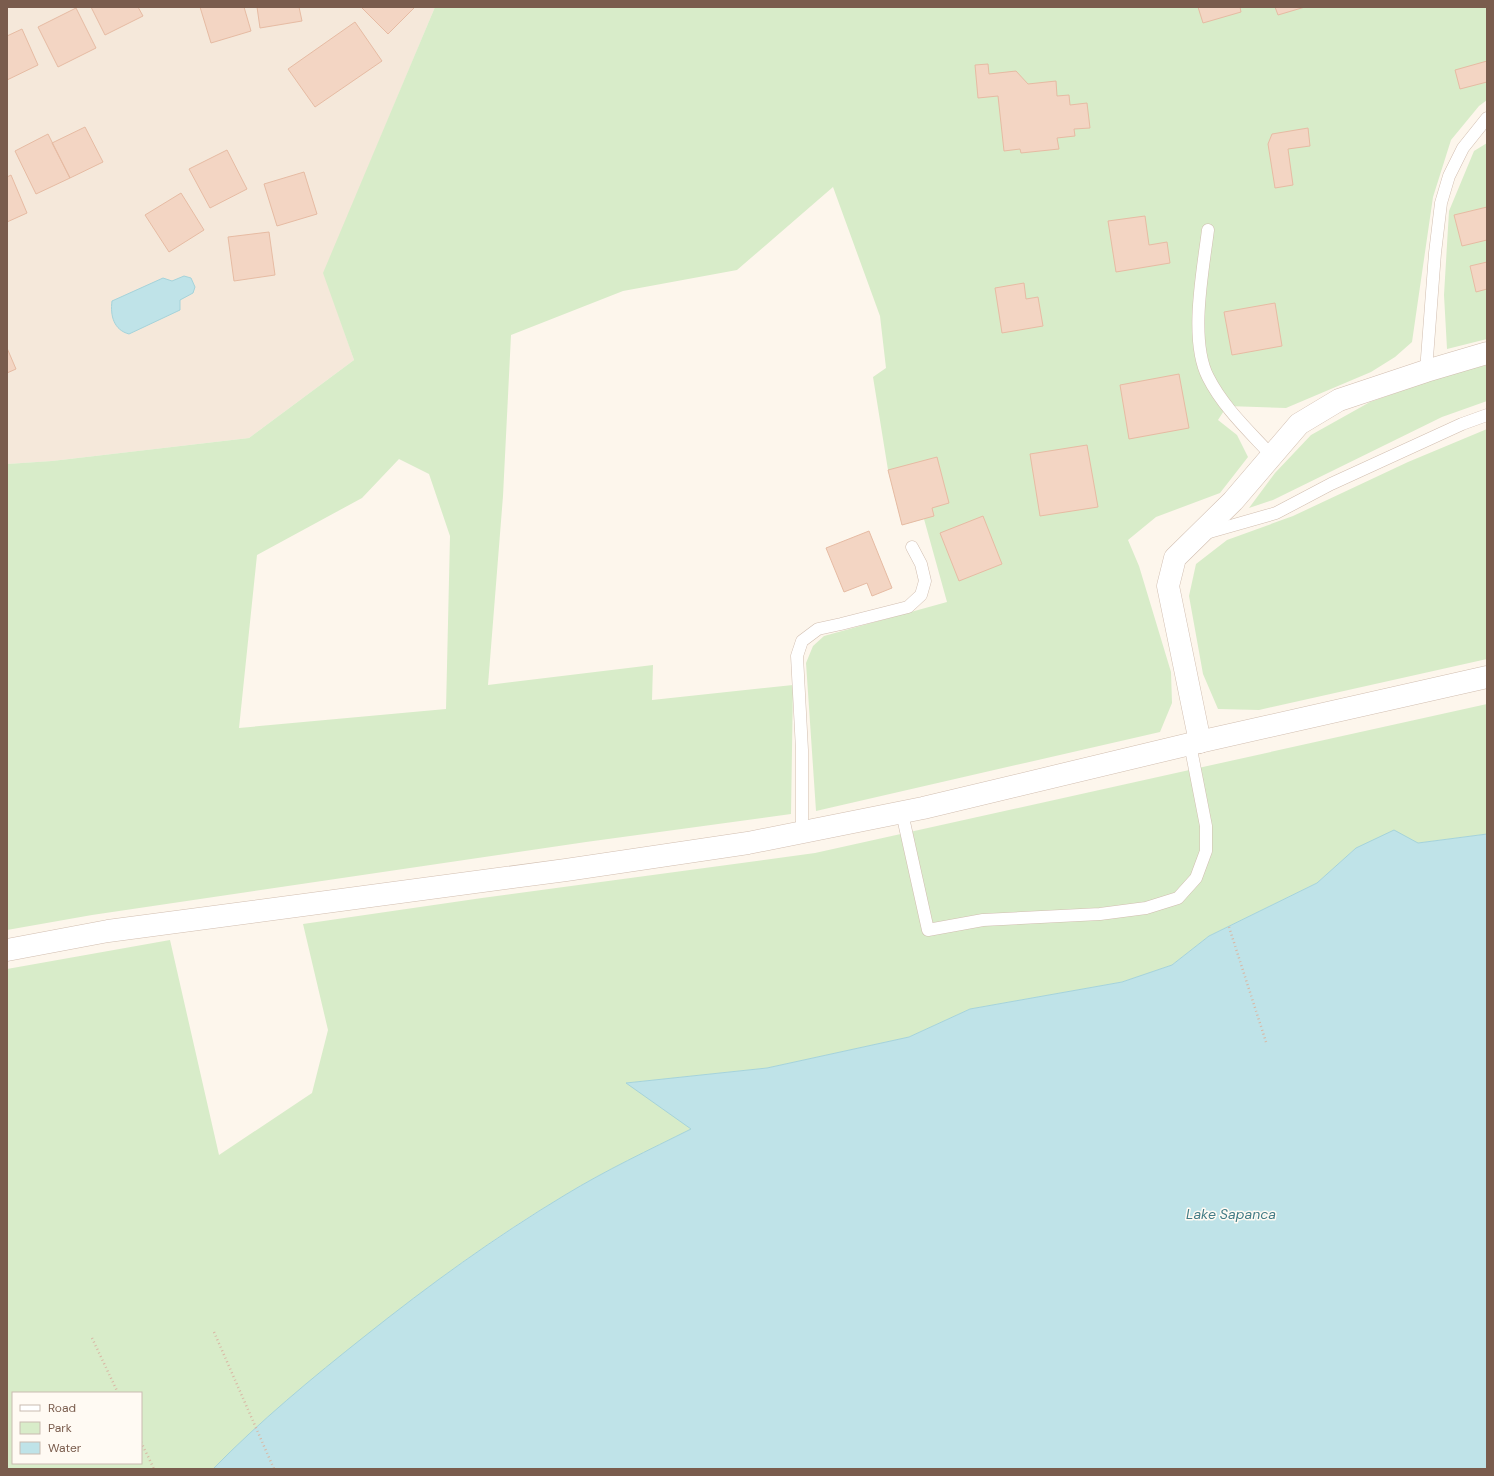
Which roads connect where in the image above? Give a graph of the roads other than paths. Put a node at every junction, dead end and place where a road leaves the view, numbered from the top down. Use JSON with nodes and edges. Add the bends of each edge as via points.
{"nodes":[{"id":1,"x":1487,"y":118,"type":"edge"},
{"id":2,"x":1208,"y":230,"type":"dead end"},
{"id":3,"x":1487,"y":353,"type":"edge"},
{"id":4,"x":1426,"y":371,"type":"junction"},
{"id":5,"x":1487,"y":415,"type":"edge"},
{"id":6,"x":1271,"y":455,"type":"junction"},
{"id":7,"x":1197,"y":535,"type":"junction"},
{"id":8,"x":912,"y":547,"type":"dead end"},
{"id":9,"x":1487,"y":677,"type":"edge"},
{"id":10,"x":1195,"y":743,"type":"junction"},
{"id":11,"x":902,"y":813,"type":"junction"},
{"id":12,"x":802,"y":833,"type":"junction"},
{"id":13,"x":7,"y":950,"type":"edge"}],
"edges":[{"from":1,"to":4,"type":"lane","via":[[1463,148],[1449,176],[1441,203]]},
{"from":2,"to":6,"type":"lane","via":[[1199,314],[1200,352],[1207,377],[1227,406]]},
{"from":3,"to":4,"type":"street"},
{"from":4,"to":6,"type":"street","via":[[1339,400],[1299,424]]},
{"from":5,"to":7,"type":"lane","via":[[1331,484],[1276,513]]},
{"from":6,"to":7,"type":"street","via":[[1232,501]]},
{"from":7,"to":10,"type":"street","via":[[1175,558],[1168,586]]},
{"from":8,"to":12,"type":"lane","via":[[921,564],[925,581],[921,595],[908,607],[818,628],[802,641],[797,656],[802,750]]},
{"from":9,"to":10,"type":"street"},
{"from":10,"to":11,"type":"street"},
{"from":10,"to":11,"type":"lane","via":[[1206,826],[1206,851],[1196,878],[1178,898],[1146,908],[1100,914],[983,920],[928,930]]},
{"from":11,"to":12,"type":"street"},
{"from":12,"to":13,"type":"street","via":[[566,870],[108,931]]}]}
